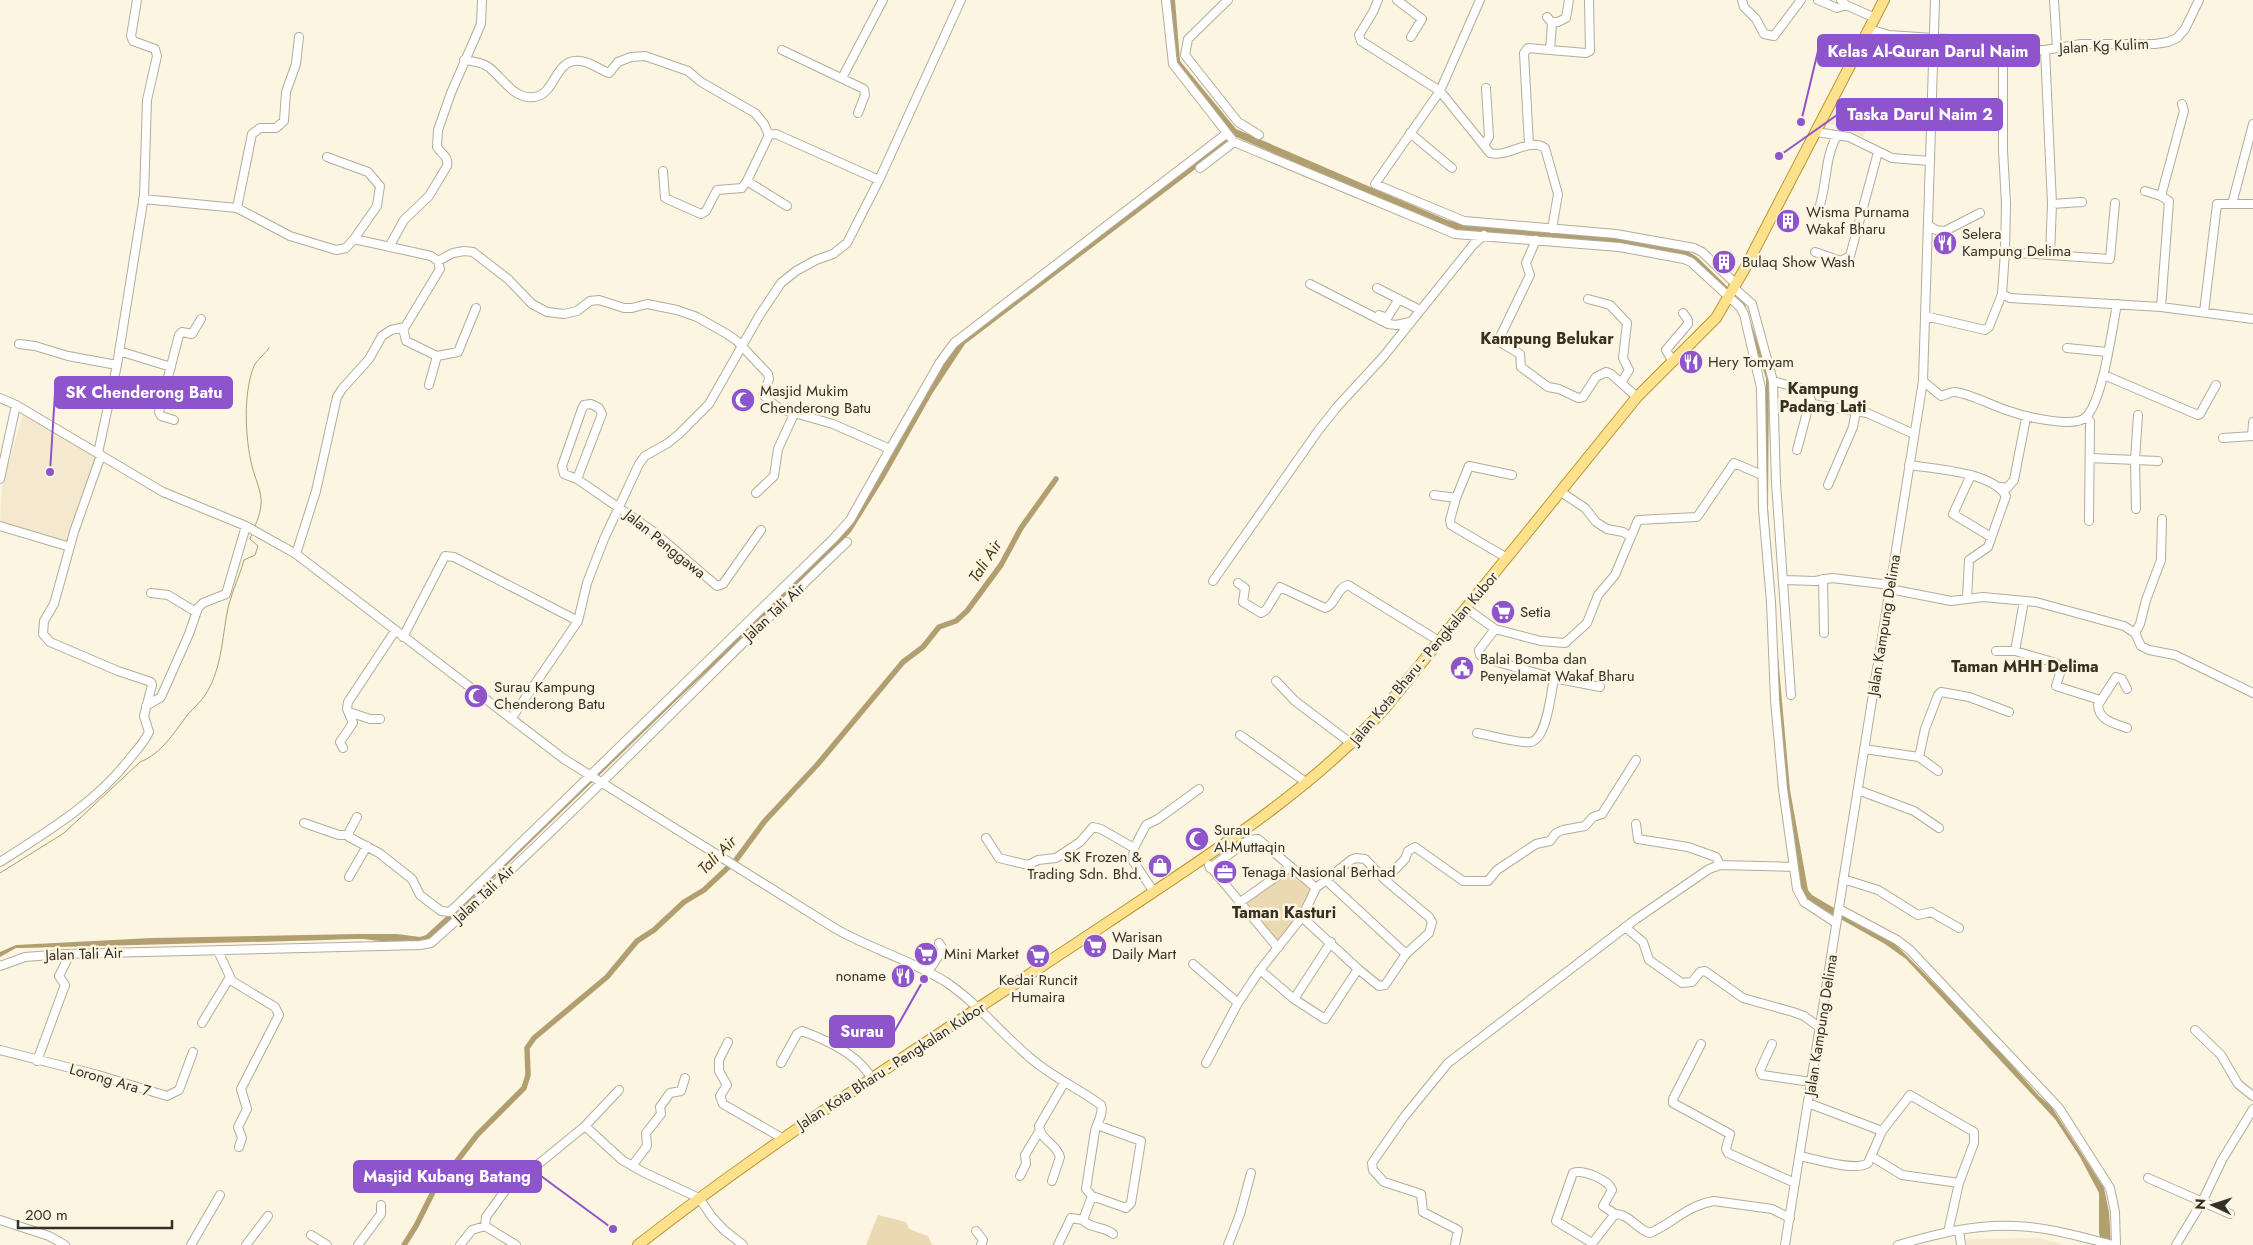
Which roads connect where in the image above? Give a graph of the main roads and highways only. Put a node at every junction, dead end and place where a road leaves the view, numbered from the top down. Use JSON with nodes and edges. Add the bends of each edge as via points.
{"nodes":[{"id":1,"x":1884,"y":0,"type":"edge"},
{"id":2,"x":645,"y":1243,"type":"edge"}],
"edges":[{"from":1,"to":2,"type":"main road","name":"Jalan Kota Bharu - Pengkalan Kubor","via":[[1716,318],[1637,397],[1385,708],[1352,744],[1306,784],[1203,858],[782,1138],[699,1198]]}]}
